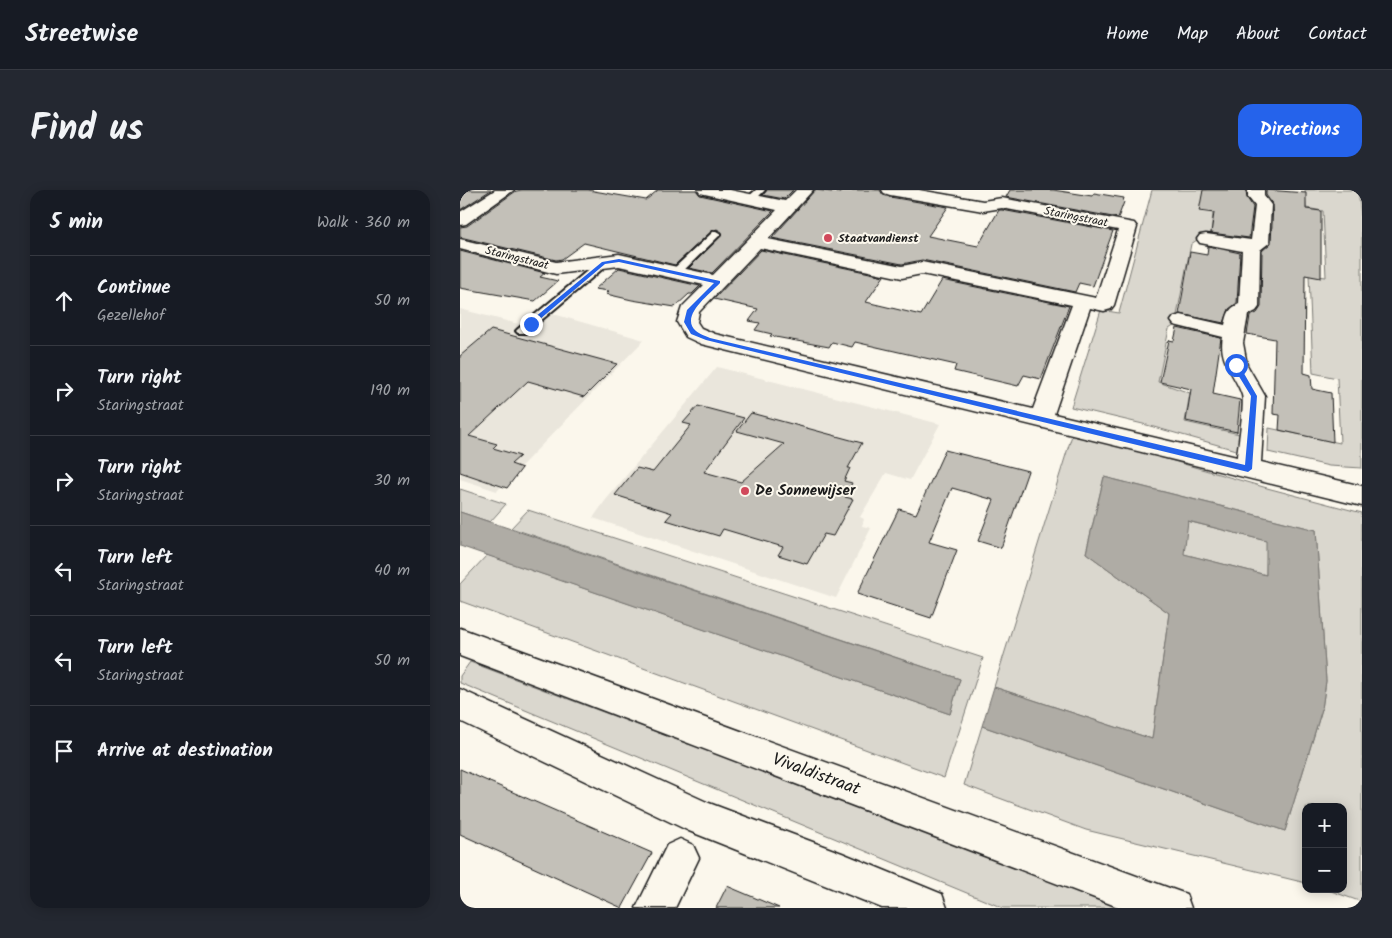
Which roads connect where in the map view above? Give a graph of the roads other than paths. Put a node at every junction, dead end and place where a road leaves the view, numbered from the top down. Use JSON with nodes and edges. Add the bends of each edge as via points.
{"nodes":[{"id":1,"x":506,"y":190,"type":"edge"},
{"id":2,"x":706,"y":190,"type":"edge"},
{"id":3,"x":805,"y":190,"type":"edge"},
{"id":4,"x":892,"y":190,"type":"edge"},
{"id":5,"x":1256,"y":190,"type":"edge"},
{"id":6,"x":756,"y":195,"type":"edge"},
{"id":7,"x":788,"y":207,"type":"junction"},
{"id":8,"x":460,"y":220,"type":"edge"},
{"id":9,"x":716,"y":234,"type":"dead end"},
{"id":10,"x":1206,"y":238,"type":"dead end"},
{"id":11,"x":757,"y":242,"type":"junction"},
{"id":12,"x":460,"y":244,"type":"edge"},
{"id":13,"x":1251,"y":247,"type":"junction"},
{"id":14,"x":604,"y":263,"type":"junction"},
{"id":15,"x":675,"y":273,"type":"junction"},
{"id":16,"x":718,"y":282,"type":"junction"},
{"id":17,"x":1083,"y":301,"type":"junction"},
{"id":18,"x":1181,"y":321,"type":"dead end"},
{"id":19,"x":522,"y":332,"type":"dead end"},
{"id":20,"x":1234,"y":333,"type":"junction"},
{"id":21,"x":1040,"y":420,"type":"junction"},
{"id":22,"x":1248,"y":469,"type":"junction"},
{"id":23,"x":1362,"y":496,"type":"edge"},
{"id":24,"x":460,"y":642,"type":"edge"},
{"id":25,"x":460,"y":705,"type":"edge"},
{"id":26,"x":680,"y":858,"type":"dead end"},
{"id":27,"x":655,"y":908,"type":"edge"},
{"id":28,"x":928,"y":908,"type":"edge"},
{"id":29,"x":1172,"y":908,"type":"edge"}],
"edges":[{"from":1,"to":8,"type":"street"},
{"from":2,"to":6,"type":"street"},
{"from":3,"to":7,"type":"street"},
{"from":4,"to":17,"type":"street","name":"Staringstraat","via":[[983,206],[1002,203],[1128,227],[1104,305]]},
{"from":5,"to":13,"type":"street","via":[[1256,197],[1263,205],[1262,224],[1260,243]]},
{"from":6,"to":7,"type":"street"},
{"from":7,"to":11,"type":"street"},
{"from":9,"to":15,"type":"lane"},
{"from":10,"to":13,"type":"street"},
{"from":11,"to":16,"type":"street"},
{"from":11,"to":17,"type":"street","name":"Staringstraat","via":[[902,272],[922,268]]},
{"from":12,"to":14,"type":"street","name":"Staringstraat","via":[[556,268]]},
{"from":13,"to":20,"type":"street","via":[[1249,307],[1238,312]]},
{"from":14,"to":15,"type":"street","name":"Staringstraat","via":[[619,260]]},
{"from":14,"to":19,"type":"lane"},
{"from":15,"to":16,"type":"street","name":"Staringstraat"},
{"from":16,"to":21,"type":"street","via":[[689,311],[687,322],[693,332],[708,339]]},
{"from":17,"to":21,"type":"street"},
{"from":18,"to":20,"type":"street"},
{"from":20,"to":22,"type":"street","via":[[1232,343],[1236,365],[1254,396]]},
{"from":21,"to":22,"type":"street"},
{"from":22,"to":23,"type":"street"},
{"from":24,"to":29,"type":"street","name":"Vivaldistraat"},
{"from":25,"to":28,"type":"street","via":[[702,818]]},
{"from":26,"to":27,"type":"street"}]}
